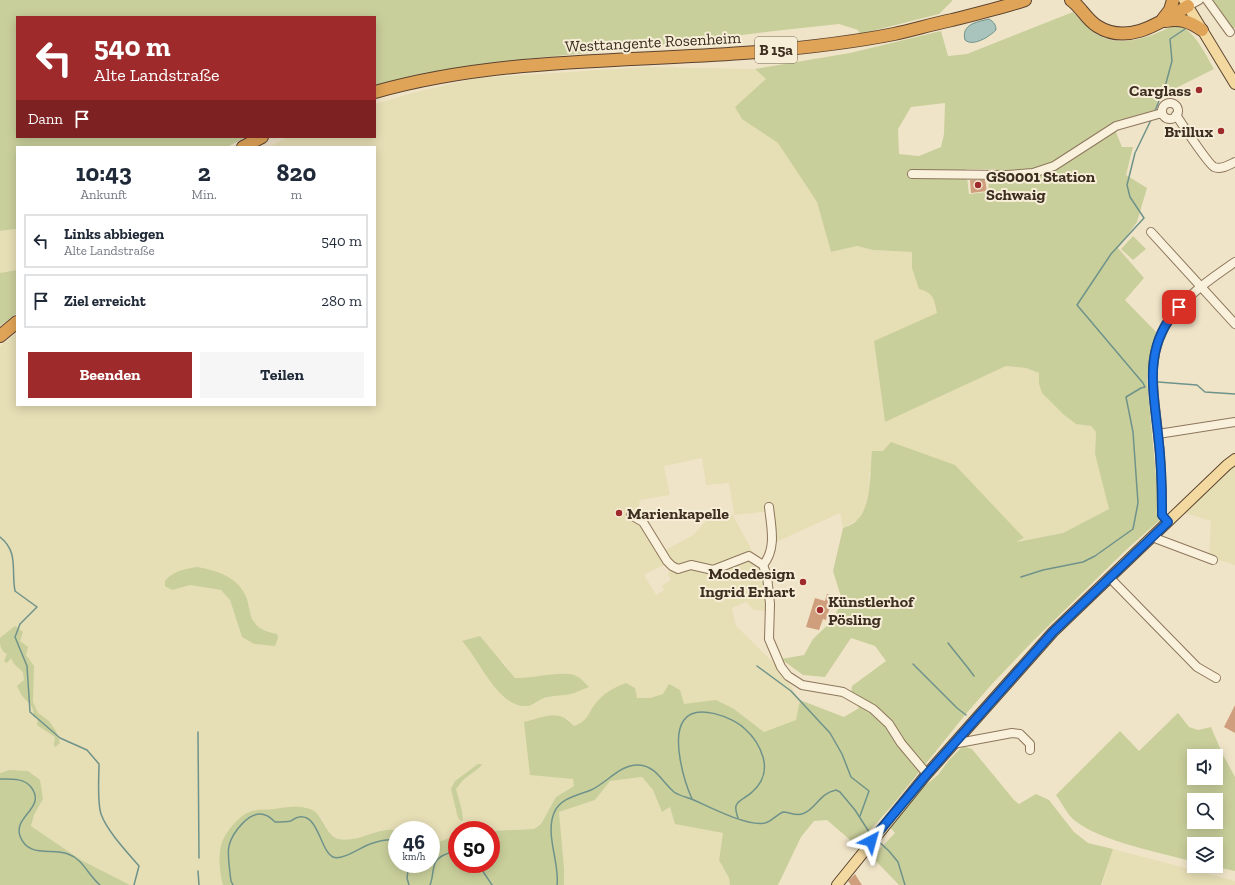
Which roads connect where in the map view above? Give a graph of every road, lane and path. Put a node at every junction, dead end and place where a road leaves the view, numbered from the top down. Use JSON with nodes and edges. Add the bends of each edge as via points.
{"nodes":[{"id":1,"x":1025,"y":0,"type":"edge"},
{"id":2,"x":1071,"y":0,"type":"edge"},
{"id":3,"x":1173,"y":0,"type":"edge"},
{"id":4,"x":1199,"y":0,"type":"edge"},
{"id":5,"x":1206,"y":0,"type":"edge"},
{"id":6,"x":1186,"y":3,"type":"edge"},
{"id":7,"x":1080,"y":4,"type":"edge"},
{"id":8,"x":1159,"y":23,"type":"junction"},
{"id":9,"x":1202,"y":30,"type":"junction"},
{"id":10,"x":1230,"y":32,"type":"edge"},
{"id":11,"x":1235,"y":84,"type":"edge"},
{"id":12,"x":376,"y":92,"type":"edge"},
{"id":13,"x":1162,"y":113,"type":"junction"},
{"id":14,"x":1176,"y":115,"type":"junction"},
{"id":15,"x":260,"y":138,"type":"edge"},
{"id":16,"x":245,"y":146,"type":"edge"},
{"id":17,"x":1235,"y":162,"type":"edge"},
{"id":18,"x":912,"y":174,"type":"dead end"},
{"id":19,"x":1151,"y":232,"type":"dead end"},
{"id":20,"x":1235,"y":262,"type":"edge"},
{"id":21,"x":1201,"y":286,"type":"junction"},
{"id":22,"x":16,"y":323,"type":"edge"},
{"id":23,"x":1235,"y":324,"type":"edge"},
{"id":24,"x":0,"y":336,"type":"edge"},
{"id":25,"x":1235,"y":422,"type":"edge"},
{"id":26,"x":1158,"y":434,"type":"junction"},
{"id":27,"x":1235,"y":459,"type":"edge"},
{"id":28,"x":769,"y":507,"type":"dead end"},
{"id":29,"x":631,"y":515,"type":"dead end"},
{"id":30,"x":1168,"y":522,"type":"junction"},
{"id":31,"x":1152,"y":537,"type":"junction"},
{"id":32,"x":1213,"y":560,"type":"dead end"},
{"id":33,"x":763,"y":565,"type":"junction"},
{"id":34,"x":1110,"y":578,"type":"junction"},
{"id":35,"x":1216,"y":678,"type":"dead end"},
{"id":36,"x":953,"y":744,"type":"junction"},
{"id":37,"x":1030,"y":750,"type":"dead end"},
{"id":38,"x":927,"y":774,"type":"junction"},
{"id":39,"x":837,"y":885,"type":"edge"}],
"edges":[{"from":1,"to":12,"type":"highway","name":"Westtangente Rosenheim","number":"B 15a","via":[[908,30],[808,47],[490,69],[438,77]]},
{"from":2,"to":7,"type":"highway"},
{"from":3,"to":8,"type":"highway","via":[[1170,10]]},
{"from":4,"to":6,"type":"street"},
{"from":5,"to":10,"type":"street"},
{"from":6,"to":8,"type":"highway"},
{"from":6,"to":9,"type":"main road"},
{"from":7,"to":8,"type":"highway","via":[[1086,16],[1097,26],[1115,33],[1133,33]]},
{"from":8,"to":9,"type":"highway","via":[[1180,19]]},
{"from":9,"to":11,"type":"main road"},
{"from":13,"to":14,"type":"street","via":[[1170,118]]},
{"from":13,"to":14,"type":"street","via":[[1165,105],[1172,103],[1177,108]]},
{"from":13,"to":18,"type":"street","via":[[1116,126],[1054,166],[1033,173]]},
{"from":14,"to":17,"type":"street","via":[[1206,159],[1214,166],[1223,168]]},
{"from":15,"to":16,"type":"highway"},
{"from":19,"to":21,"type":"street"},
{"from":20,"to":21,"type":"street"},
{"from":21,"to":23,"type":"street"},
{"from":21,"to":26,"type":"street","via":[[1173,315],[1156,345],[1153,360],[1153,396]]},
{"from":22,"to":24,"type":"highway"},
{"from":25,"to":26,"type":"street"},
{"from":26,"to":30,"type":"street","via":[[1162,515]]},
{"from":27,"to":30,"type":"main road"},
{"from":28,"to":33,"type":"street","via":[[772,542],[769,558]]},
{"from":29,"to":33,"type":"street","via":[[644,522],[667,561],[678,569],[691,565],[713,570],[749,556]]},
{"from":30,"to":31,"type":"main road"},
{"from":31,"to":32,"type":"street"},
{"from":31,"to":34,"type":"main road"},
{"from":33,"to":38,"type":"street","via":[[770,604],[769,639],[781,668],[802,686],[843,692],[873,709],[889,724]]},
{"from":34,"to":35,"type":"street","via":[[1197,667]]},
{"from":34,"to":36,"type":"main road","via":[[1053,632]]},
{"from":36,"to":37,"type":"street","via":[[1012,733],[1020,734],[1030,744]]},
{"from":36,"to":38,"type":"main road"},
{"from":38,"to":39,"type":"main road"}]}
